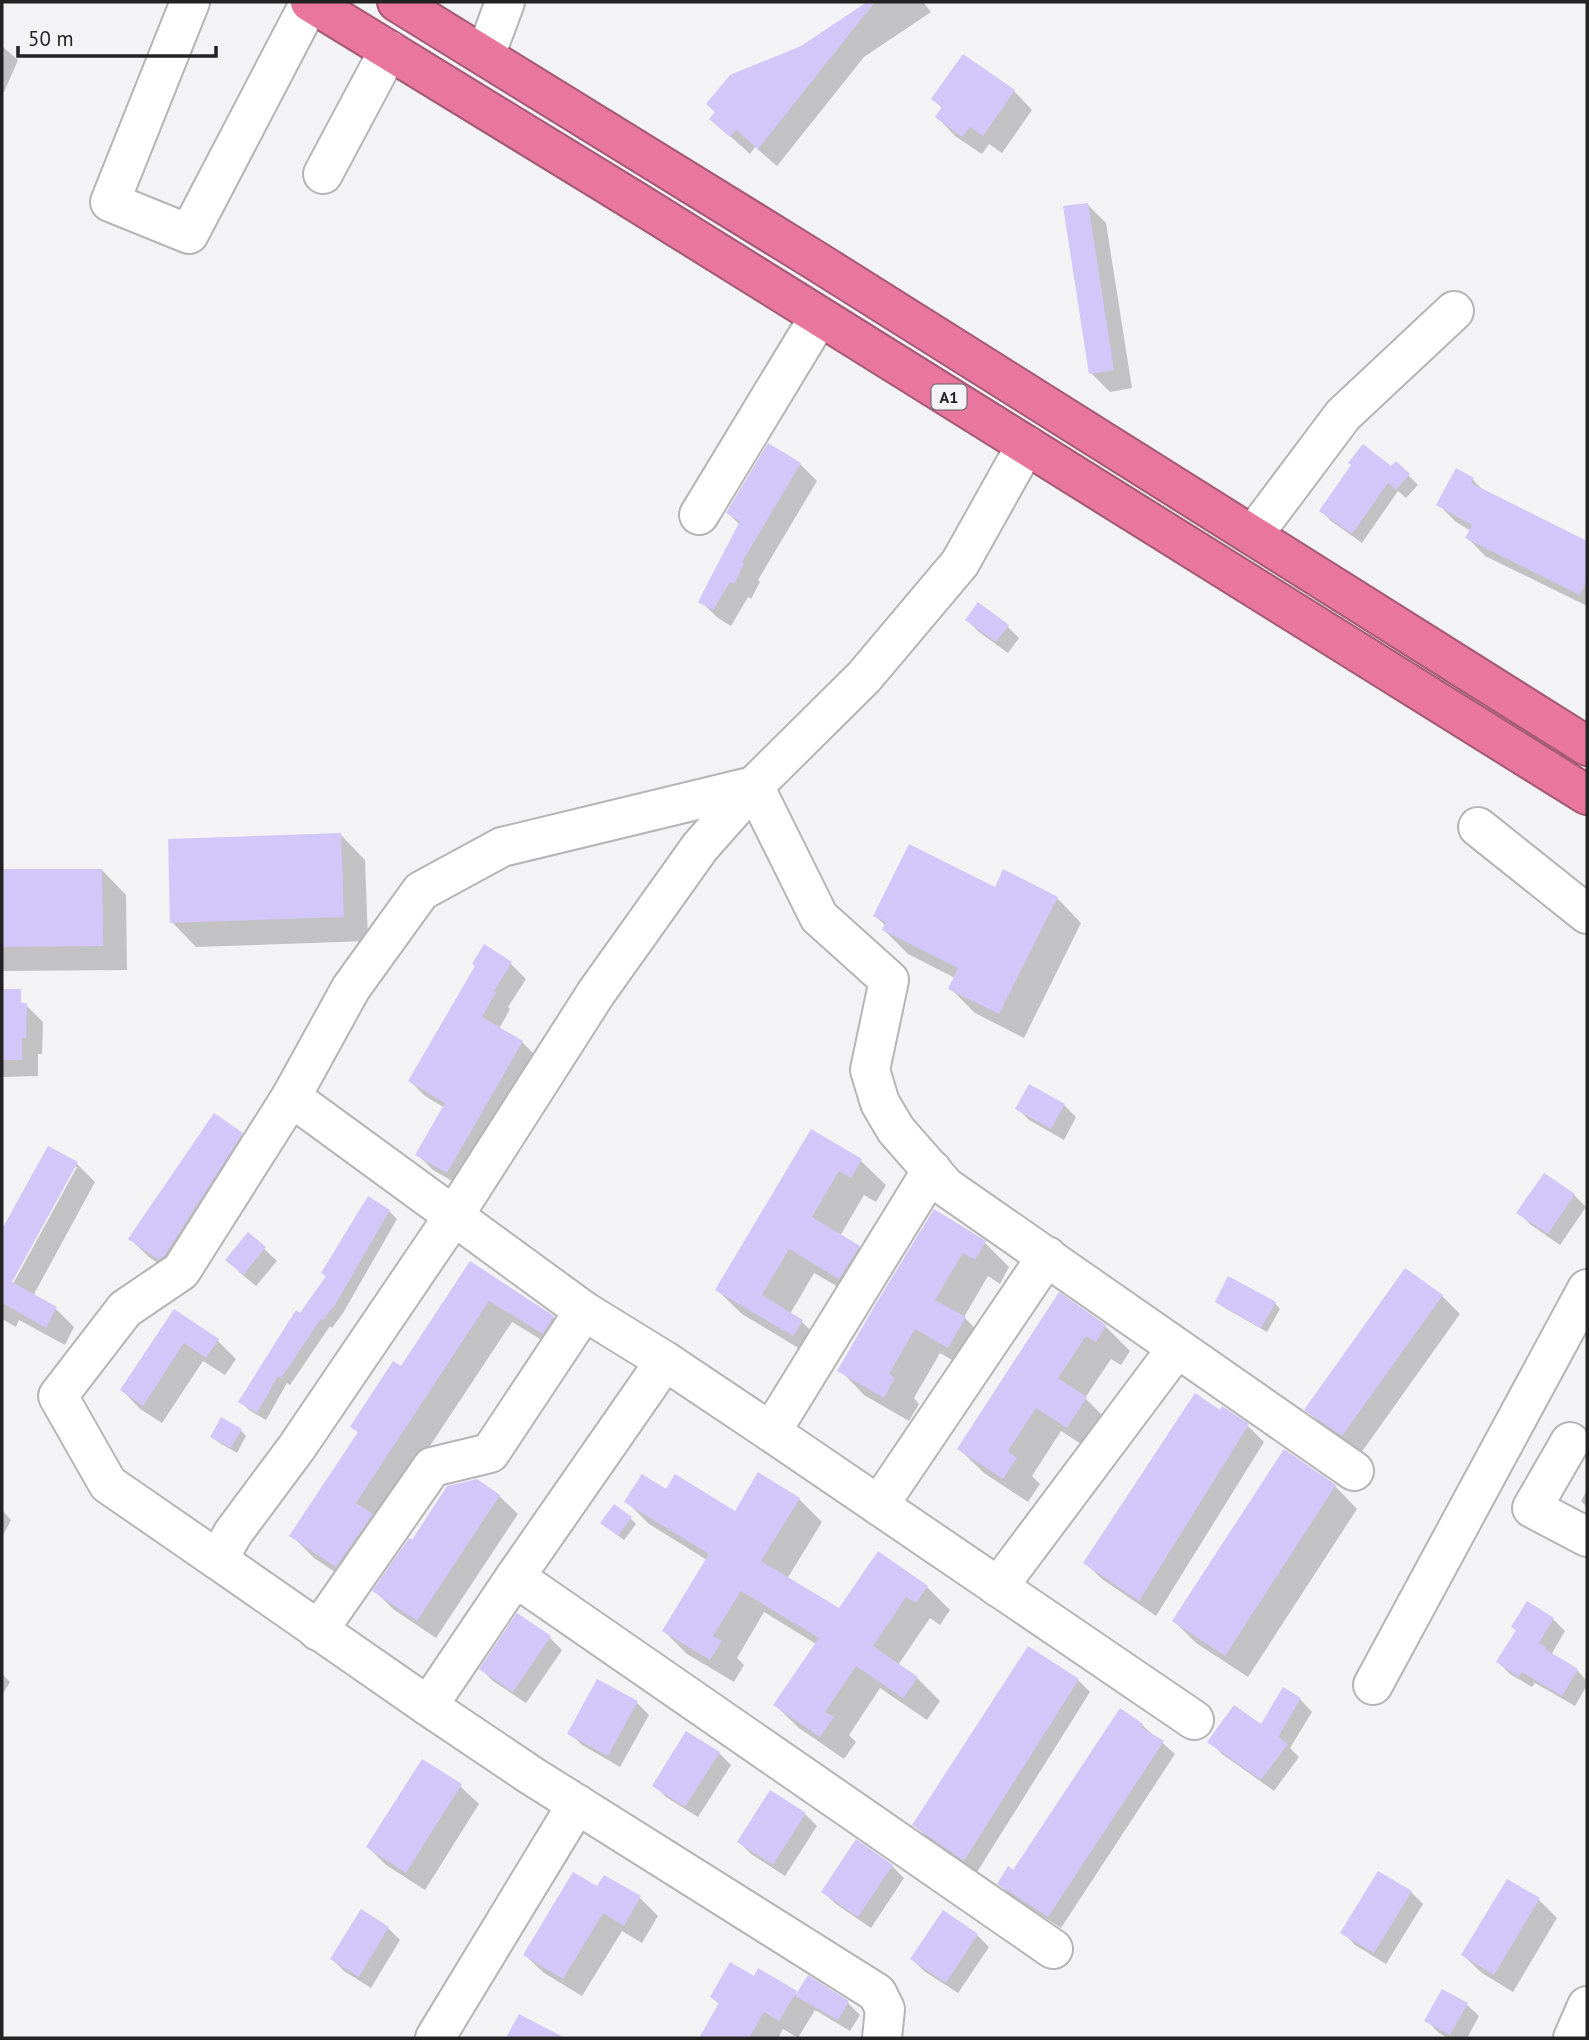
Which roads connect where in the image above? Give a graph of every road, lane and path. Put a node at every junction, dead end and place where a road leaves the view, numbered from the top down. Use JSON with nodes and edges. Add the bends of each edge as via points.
{"nodes":[{"id":1,"x":190,"y":2,"type":"edge"},
{"id":2,"x":310,"y":2,"type":"edge"},
{"id":3,"x":397,"y":2,"type":"edge"},
{"id":4,"x":505,"y":2,"type":"edge"},
{"id":5,"x":389,"y":50,"type":"junction"},
{"id":6,"x":485,"y":56,"type":"junction"},
{"id":7,"x":323,"y":174,"type":"dead end"},
{"id":8,"x":1454,"y":311,"type":"dead end"},
{"id":9,"x":819,"y":317,"type":"junction"},
{"id":10,"x":1026,"y":444,"type":"junction"},
{"id":11,"x":699,"y":515,"type":"dead end"},
{"id":12,"x":1253,"y":535,"type":"junction"},
{"id":13,"x":1587,"y":746,"type":"edge"},
{"id":14,"x":754,"y":786,"type":"junction"},
{"id":15,"x":1587,"y":795,"type":"edge"},
{"id":16,"x":1478,"y":827,"type":"dead end"},
{"id":17,"x":1587,"y":914,"type":"edge"},
{"id":18,"x":291,"y":1097,"type":"junction"},
{"id":19,"x":932,"y":1170,"type":"junction"},
{"id":20,"x":453,"y":1217,"type":"junction"},
{"id":21,"x":1047,"y":1256,"type":"junction"},
{"id":22,"x":1587,"y":1289,"type":"edge"},
{"id":23,"x":584,"y":1311,"type":"junction"},
{"id":24,"x":1177,"y":1348,"type":"junction"},
{"id":25,"x":665,"y":1361,"type":"junction"},
{"id":26,"x":771,"y":1432,"type":"junction"},
{"id":27,"x":1570,"y":1442,"type":"dead end"},
{"id":28,"x":1354,"y":1472,"type":"dead end"},
{"id":29,"x":878,"y":1506,"type":"junction"},
{"id":30,"x":1587,"y":1537,"type":"edge"},
{"id":31,"x":218,"y":1560,"type":"junction"},
{"id":32,"x":515,"y":1577,"type":"junction"},
{"id":33,"x":998,"y":1587,"type":"junction"},
{"id":34,"x":318,"y":1631,"type":"junction"},
{"id":35,"x":1373,"y":1685,"type":"dead end"},
{"id":36,"x":428,"y":1706,"type":"junction"},
{"id":37,"x":1194,"y":1720,"type":"dead end"},
{"id":38,"x":577,"y":1804,"type":"junction"},
{"id":39,"x":1053,"y":1949,"type":"dead end"},
{"id":40,"x":1587,"y":2006,"type":"edge"},
{"id":41,"x":435,"y":2038,"type":"edge"},
{"id":42,"x":882,"y":2038,"type":"edge"},
{"id":43,"x":1573,"y":2038,"type":"edge"}],
"edges":[{"from":1,"to":2,"type":"street","via":[[110,202],[189,234]]},
{"from":2,"to":5,"type":"highway","number":"A1"},
{"from":3,"to":6,"type":"highway","number":"A1"},
{"from":4,"to":6,"type":"street"},
{"from":5,"to":7,"type":"street"},
{"from":5,"to":9,"type":"highway","number":"A1"},
{"from":6,"to":12,"type":"highway","number":"A1"},
{"from":8,"to":12,"type":"street","via":[[1343,415]]},
{"from":9,"to":10,"type":"highway","number":"A1"},
{"from":9,"to":11,"type":"street"},
{"from":10,"to":14,"type":"street","via":[[960,563],[864,677]]},
{"from":10,"to":15,"type":"highway","number":"A1"},
{"from":12,"to":13,"type":"highway","number":"A1"},
{"from":14,"to":18,"type":"street","via":[[502,847],[421,891],[351,988]]},
{"from":14,"to":19,"type":"street","via":[[818,917],[889,980],[870,1070],[880,1103],[896,1130]]},
{"from":14,"to":20,"type":"street","via":[[701,847],[596,993]]},
{"from":16,"to":17,"type":"street"},
{"from":18,"to":20,"type":"street"},
{"from":18,"to":31,"type":"street","via":[[181,1271],[125,1309],[58,1396],[108,1484]]},
{"from":19,"to":21,"type":"street","via":[[946,1187]]},
{"from":19,"to":26,"type":"street"},
{"from":20,"to":23,"type":"street"},
{"from":20,"to":31,"type":"street"},
{"from":21,"to":24,"type":"street"},
{"from":21,"to":29,"type":"street"},
{"from":22,"to":35,"type":"street"},
{"from":23,"to":25,"type":"street"},
{"from":23,"to":34,"type":"street","via":[[490,1453],[432,1467]]},
{"from":24,"to":28,"type":"street"},
{"from":24,"to":33,"type":"street"},
{"from":25,"to":26,"type":"street"},
{"from":25,"to":32,"type":"street"},
{"from":26,"to":29,"type":"street"},
{"from":27,"to":30,"type":"street","via":[[1532,1508]]},
{"from":29,"to":33,"type":"street"},
{"from":31,"to":34,"type":"street"},
{"from":32,"to":36,"type":"street"},
{"from":32,"to":39,"type":"street"},
{"from":33,"to":37,"type":"street"},
{"from":34,"to":36,"type":"street"},
{"from":36,"to":38,"type":"street"},
{"from":38,"to":41,"type":"street"},
{"from":38,"to":42,"type":"street","via":[[877,1993],[884,2009]]},
{"from":40,"to":43,"type":"street"}]}
